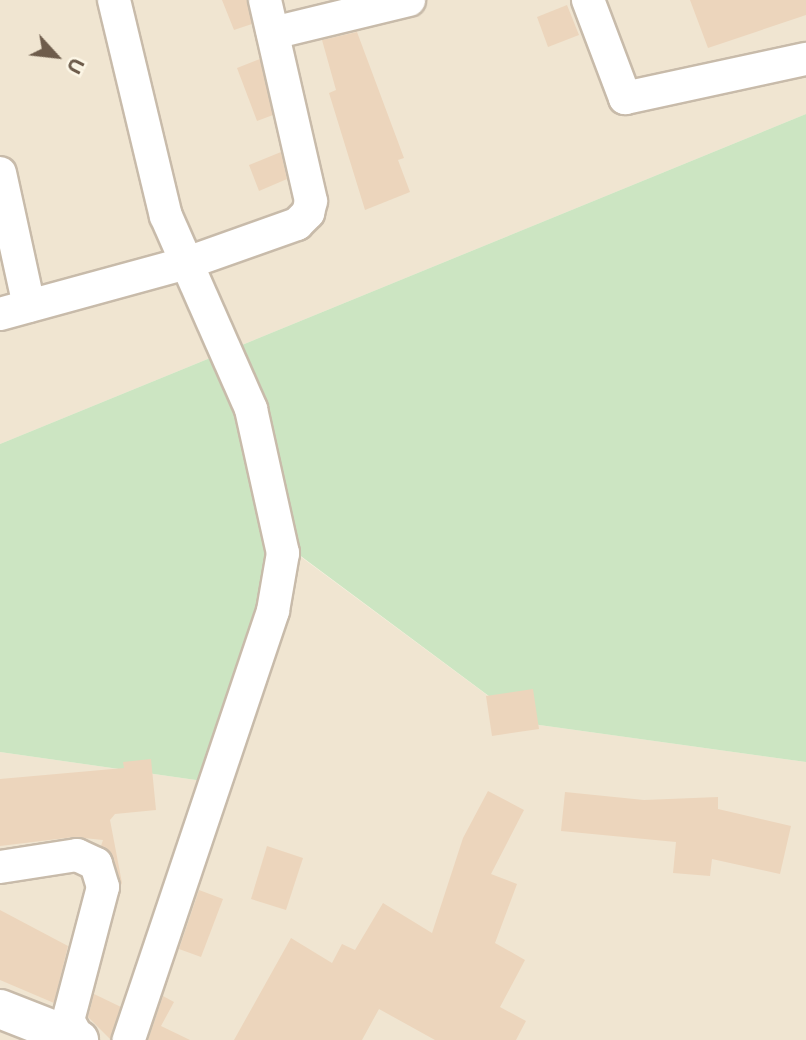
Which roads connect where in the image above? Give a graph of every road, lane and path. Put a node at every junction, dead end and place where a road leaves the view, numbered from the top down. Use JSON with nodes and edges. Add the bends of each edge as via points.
{"nodes":[{"id":1,"x":114,"y":0,"type":"edge"},
{"id":2,"x":265,"y":0,"type":"edge"},
{"id":3,"x":409,"y":0,"type":"edge"},
{"id":4,"x":588,"y":0,"type":"edge"},
{"id":5,"x":273,"y":33,"type":"junction"},
{"id":6,"x":806,"y":58,"type":"edge"},
{"id":7,"x":0,"y":173,"type":"edge"},
{"id":8,"x":187,"y":263,"type":"junction"},
{"id":9,"x":15,"y":310,"type":"edge"},
{"id":10,"x":0,"y":867,"type":"edge"},
{"id":11,"x":0,"y":1009,"type":"edge"},
{"id":12,"x":78,"y":1038,"type":"edge"},
{"id":13,"x":129,"y":1040,"type":"edge"}],
"edges":[{"from":1,"to":8,"type":"street","via":[[166,216]]},
{"from":2,"to":5,"type":"street"},
{"from":3,"to":5,"type":"street"},
{"from":4,"to":6,"type":"street","via":[[625,98]]},
{"from":5,"to":8,"type":"street","via":[[311,201],[308,213],[297,224]]},
{"from":7,"to":9,"type":"street"},
{"from":8,"to":9,"type":"street"},
{"from":8,"to":13,"type":"street","via":[[251,409],[284,554],[273,611]]},
{"from":10,"to":12,"type":"street","via":[[77,855],[96,864],[103,887],[68,1020]]},
{"from":11,"to":12,"type":"street"}]}
